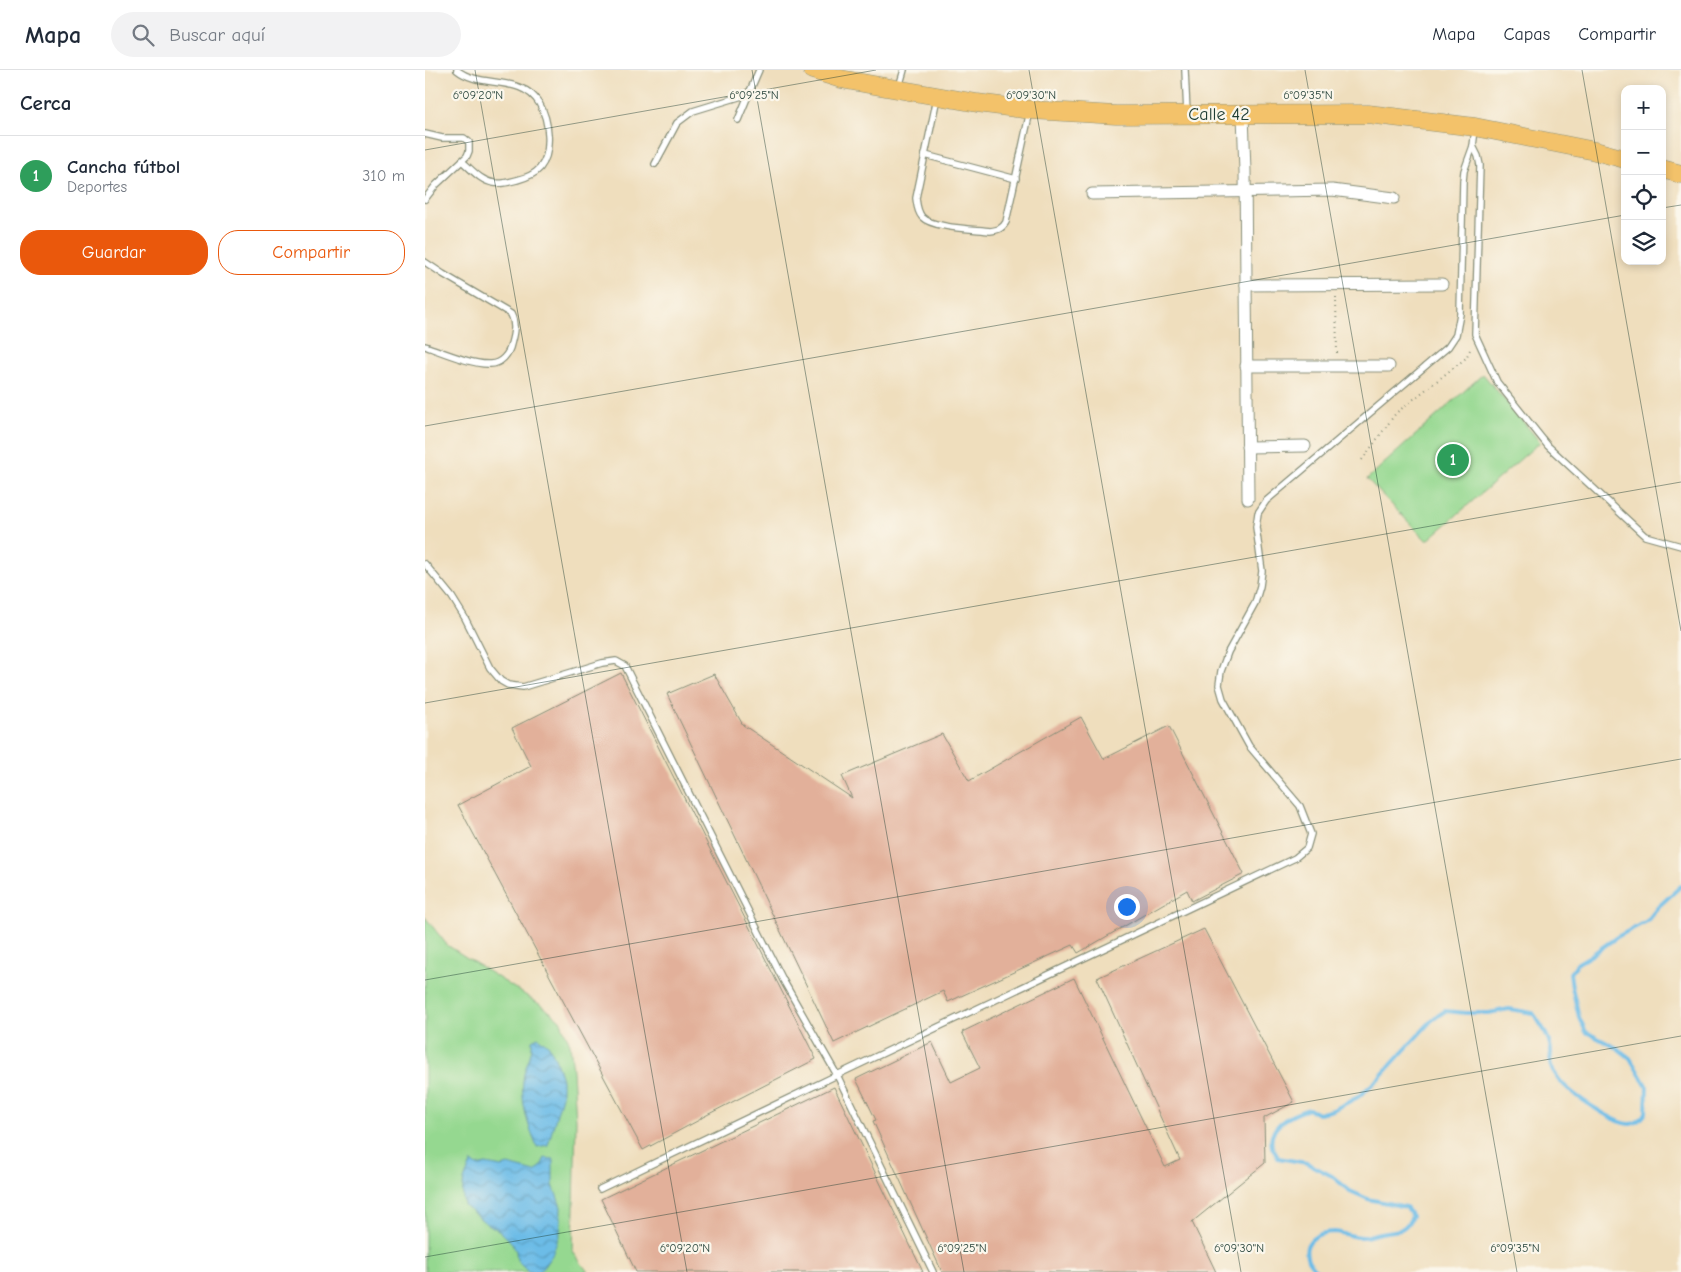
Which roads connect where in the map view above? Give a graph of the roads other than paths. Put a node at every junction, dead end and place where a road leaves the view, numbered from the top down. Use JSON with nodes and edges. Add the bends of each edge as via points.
{"nodes":[{"id":1,"x":457,"y":70,"type":"edge"},
{"id":2,"x":759,"y":70,"type":"edge"},
{"id":3,"x":812,"y":70,"type":"edge"},
{"id":4,"x":904,"y":70,"type":"edge"},
{"id":5,"x":1185,"y":70,"type":"edge"},
{"id":6,"x":899,"y":89,"type":"junction"},
{"id":7,"x":750,"y":91,"type":"junction"},
{"id":8,"x":938,"y":96,"type":"junction"},
{"id":9,"x":1031,"y":110,"type":"junction"},
{"id":10,"x":1187,"y":114,"type":"junction"},
{"id":11,"x":1243,"y":114,"type":"junction"},
{"id":12,"x":738,"y":120,"type":"dead end"},
{"id":13,"x":1475,"y":127,"type":"junction"},
{"id":14,"x":425,"y":134,"type":"edge"},
{"id":15,"x":1473,"y":146,"type":"junction"},
{"id":16,"x":925,"y":155,"type":"junction"},
{"id":17,"x":1621,"y":158,"type":"edge"},
{"id":18,"x":463,"y":162,"type":"junction"},
{"id":19,"x":655,"y":164,"type":"dead end"},
{"id":20,"x":1666,"y":170,"type":"edge"},
{"id":21,"x":1681,"y":174,"type":"edge"},
{"id":22,"x":1016,"y":179,"type":"junction"},
{"id":23,"x":1245,"y":192,"type":"junction"},
{"id":24,"x":1092,"y":194,"type":"dead end"},
{"id":25,"x":1394,"y":198,"type":"dead end"},
{"id":26,"x":425,"y":199,"type":"edge"},
{"id":27,"x":425,"y":262,"type":"edge"},
{"id":28,"x":1442,"y":284,"type":"dead end"},
{"id":29,"x":1245,"y":285,"type":"junction"},
{"id":30,"x":425,"y":346,"type":"edge"},
{"id":31,"x":1246,"y":366,"type":"junction"},
{"id":32,"x":1389,"y":366,"type":"dead end"},
{"id":33,"x":1305,"y":446,"type":"dead end"},
{"id":34,"x":1247,"y":447,"type":"junction"},
{"id":35,"x":1248,"y":499,"type":"dead end"},
{"id":36,"x":1681,"y":546,"type":"edge"},
{"id":37,"x":425,"y":564,"type":"edge"},
{"id":38,"x":837,"y":1075,"type":"junction"},
{"id":39,"x":600,"y":1189,"type":"dead end"},
{"id":40,"x":933,"y":1272,"type":"edge"}],
"edges":[{"from":1,"to":18,"type":"lane","via":[[474,79],[519,87],[531,94],[539,103],[548,126],[545,160],[529,176],[493,183]]},
{"from":2,"to":7,"type":"lane"},
{"from":3,"to":6,"type":"main road","name":"Calle 42","via":[[841,79]]},
{"from":4,"to":6,"type":"lane"},
{"from":5,"to":10,"type":"lane"},
{"from":6,"to":8,"type":"main road","name":"Calle 42"},
{"from":7,"to":12,"type":"lane"},
{"from":7,"to":19,"type":"lane","via":[[693,111],[677,124]]},
{"from":8,"to":9,"type":"main road","name":"Calle 42"},
{"from":8,"to":16,"type":"lane"},
{"from":9,"to":10,"type":"main road","name":"Calle 42"},
{"from":9,"to":22,"type":"lane"},
{"from":10,"to":11,"type":"main road","name":"Calle 42"},
{"from":11,"to":13,"type":"main road","name":"Calle 42","via":[[1368,114]]},
{"from":11,"to":23,"type":"street"},
{"from":13,"to":15,"type":"lane"},
{"from":13,"to":17,"type":"main road","name":"Calle 42"},
{"from":14,"to":18,"type":"lane","via":[[464,138],[469,142],[469,151]]},
{"from":15,"to":36,"type":"lane","via":[[1480,165],[1475,334],[1497,382],[1548,446],[1645,536]]},
{"from":15,"to":38,"type":"lane","via":[[1464,171],[1456,335],[1447,348],[1266,501],[1258,513],[1260,586],[1255,603],[1228,652],[1219,685],[1223,699],[1249,746],[1301,806],[1311,834],[1307,848],[1295,858]]},
{"from":16,"to":22,"type":"lane"},
{"from":16,"to":22,"type":"lane","via":[[916,198],[923,218],[932,223],[990,231],[1003,227]]},
{"from":18,"to":26,"type":"lane"},
{"from":20,"to":21,"type":"main road"},
{"from":23,"to":24,"type":"street"},
{"from":23,"to":25,"type":"street","via":[[1332,190]]},
{"from":23,"to":29,"type":"street"},
{"from":27,"to":30,"type":"lane","via":[[511,314],[514,321],[509,352],[500,362],[491,365]]},
{"from":28,"to":29,"type":"street"},
{"from":29,"to":31,"type":"street"},
{"from":31,"to":32,"type":"street"},
{"from":31,"to":34,"type":"street"},
{"from":33,"to":34,"type":"street"},
{"from":34,"to":35,"type":"street"},
{"from":37,"to":38,"type":"lane","via":[[452,597],[490,668],[508,685],[523,687],[602,663],[616,661],[625,666],[783,980]]},
{"from":38,"to":39,"type":"lane"},
{"from":38,"to":40,"type":"lane"}]}
